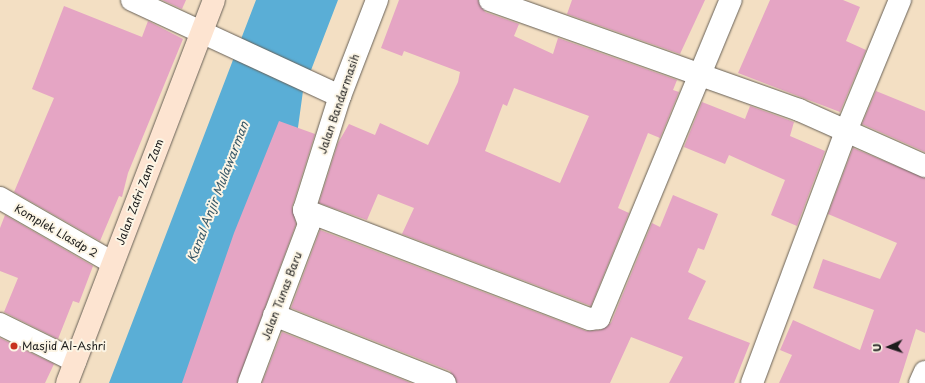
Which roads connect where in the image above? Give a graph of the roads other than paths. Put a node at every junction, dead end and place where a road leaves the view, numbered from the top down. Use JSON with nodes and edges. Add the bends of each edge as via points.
{"nodes":[{"id":1,"x":132,"y":0,"type":"edge"},
{"id":2,"x":214,"y":0,"type":"edge"},
{"id":3,"x":377,"y":0,"type":"edge"},
{"id":4,"x":490,"y":0,"type":"edge"},
{"id":5,"x":730,"y":0,"type":"edge"},
{"id":6,"x":900,"y":0,"type":"edge"},
{"id":7,"x":541,"y":8,"type":"edge"},
{"id":8,"x":201,"y":32,"type":"junction"},
{"id":9,"x":700,"y":74,"type":"junction"},
{"id":10,"x":340,"y":96,"type":"junction"},
{"id":11,"x":846,"y":131,"type":"junction"},
{"id":12,"x":925,"y":166,"type":"edge"},
{"id":13,"x":0,"y":198,"type":"edge"},
{"id":14,"x":304,"y":210,"type":"junction"},
{"id":15,"x":113,"y":263,"type":"junction"},
{"id":16,"x":274,"y":315,"type":"junction"},
{"id":17,"x":0,"y":324,"type":"edge"},
{"id":18,"x":75,"y":361,"type":"junction"},
{"id":19,"x":925,"y":372,"type":"edge"},
{"id":20,"x":67,"y":383,"type":"edge"},
{"id":21,"x":249,"y":383,"type":"edge"},
{"id":22,"x":445,"y":383,"type":"edge"},
{"id":23,"x":752,"y":383,"type":"edge"},
{"id":24,"x":920,"y":383,"type":"edge"}],
"edges":[{"from":1,"to":8,"type":"street"},
{"from":2,"to":8,"type":"main road","name":"Jalan Zafri Zam Zam"},
{"from":3,"to":10,"type":"street","name":"Jalan Bandarmasih"},
{"from":4,"to":7,"type":"street"},
{"from":5,"to":9,"type":"street"},
{"from":6,"to":11,"type":"street"},
{"from":7,"to":9,"type":"street"},
{"from":8,"to":10,"type":"street"},
{"from":8,"to":15,"type":"main road","name":"Jalan Zafri Zam Zam"},
{"from":9,"to":11,"type":"street"},
{"from":9,"to":14,"type":"street","via":[[599,318],[590,319]]},
{"from":10,"to":14,"type":"street","name":"Jalan Bandarmasih"},
{"from":11,"to":12,"type":"street"},
{"from":11,"to":23,"type":"street"},
{"from":13,"to":15,"type":"street","name":"Komplek Llasdp 2"},
{"from":14,"to":16,"type":"street","name":"Jalan Tunas Baru","via":[[309,224]]},
{"from":15,"to":18,"type":"main road","name":"Jalan Zafri Zam Zam"},
{"from":16,"to":21,"type":"street","name":"Jalan Tunas Baru"},
{"from":16,"to":22,"type":"street"},
{"from":17,"to":18,"type":"street"},
{"from":18,"to":20,"type":"main road","name":"Jalan Zafri Zam Zam"},
{"from":19,"to":24,"type":"street"}]}
